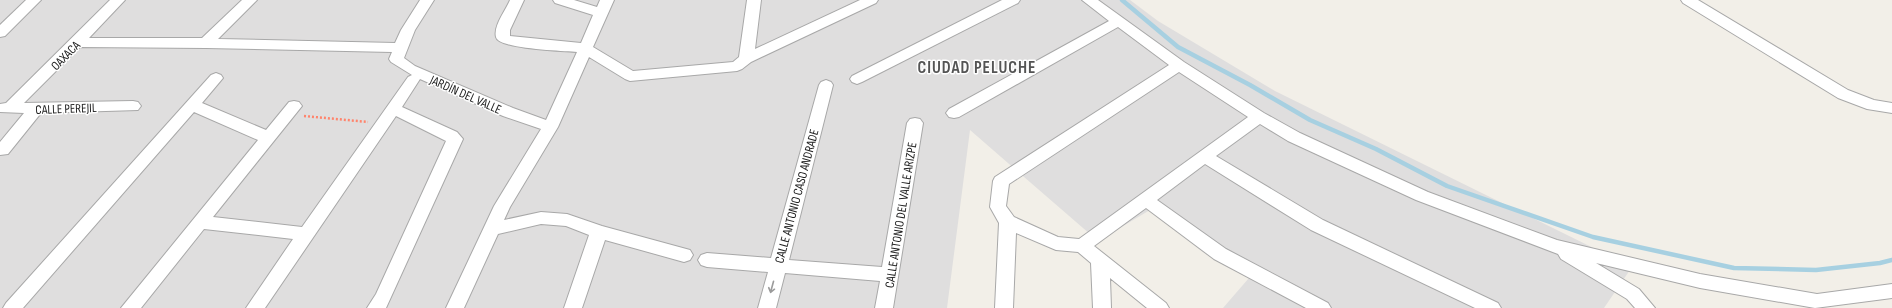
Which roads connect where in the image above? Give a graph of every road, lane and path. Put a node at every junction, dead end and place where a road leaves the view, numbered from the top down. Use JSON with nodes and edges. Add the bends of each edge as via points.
{"nodes":[{"id":1,"x":34,"y":0,"type":"edge"},
{"id":2,"x":118,"y":0,"type":"edge"},
{"id":3,"x":250,"y":0,"type":"edge"},
{"id":4,"x":427,"y":0,"type":"edge"},
{"id":5,"x":513,"y":0,"type":"edge"},
{"id":6,"x":560,"y":0,"type":"edge"},
{"id":7,"x":607,"y":0,"type":"edge"},
{"id":8,"x":754,"y":0,"type":"edge"},
{"id":9,"x":871,"y":0,"type":"edge"},
{"id":10,"x":1013,"y":0,"type":"edge"},
{"id":11,"x":1089,"y":0,"type":"edge"},
{"id":12,"x":1688,"y":0,"type":"edge"},
{"id":13,"x":600,"y":13,"type":"junction"},
{"id":14,"x":1119,"y":21,"type":"junction"},
{"id":15,"x":0,"y":33,"type":"edge"},
{"id":16,"x":78,"y":42,"type":"junction"},
{"id":17,"x":206,"y":43,"type":"junction"},
{"id":18,"x":400,"y":48,"type":"junction"},
{"id":19,"x":585,"y":48,"type":"junction"},
{"id":20,"x":746,"y":59,"type":"junction"},
{"id":21,"x":1179,"y":65,"type":"junction"},
{"id":22,"x":216,"y":78,"type":"dead end"},
{"id":23,"x":857,"y":79,"type":"dead end"},
{"id":24,"x":413,"y":80,"type":"dead end"},
{"id":25,"x":826,"y":85,"type":"dead end"},
{"id":26,"x":192,"y":105,"type":"junction"},
{"id":27,"x":133,"y":106,"type":"dead end"},
{"id":28,"x":5,"y":108,"type":"edge"},
{"id":29,"x":1892,"y":108,"type":"edge"},
{"id":30,"x":36,"y":109,"type":"junction"},
{"id":31,"x":291,"y":110,"type":"joint"},
{"id":32,"x":954,"y":113,"type":"dead end"},
{"id":33,"x":389,"y":116,"type":"junction"},
{"id":34,"x":1259,"y":117,"type":"junction"},
{"id":35,"x":915,"y":122,"type":"dead end"},
{"id":36,"x":550,"y":127,"type":"junction"},
{"id":37,"x":269,"y":138,"type":"junction"},
{"id":38,"x":2,"y":150,"type":"dead end"},
{"id":39,"x":1204,"y":156,"type":"junction"},
{"id":40,"x":1146,"y":200,"type":"junction"},
{"id":41,"x":200,"y":222,"type":"junction"},
{"id":42,"x":1008,"y":222,"type":"junction"},
{"id":43,"x":492,"y":229,"type":"junction"},
{"id":44,"x":599,"y":232,"type":"junction"},
{"id":45,"x":307,"y":234,"type":"junction"},
{"id":46,"x":1082,"y":246,"type":"junction"},
{"id":47,"x":1555,"y":246,"type":"junction"},
{"id":48,"x":684,"y":256,"type":"dead end"},
{"id":49,"x":706,"y":260,"type":"dead end"},
{"id":50,"x":1100,"y":261,"type":"junction"},
{"id":51,"x":778,"y":266,"type":"junction"},
{"id":52,"x":890,"y":275,"type":"junction"},
{"id":53,"x":1892,"y":291,"type":"edge"},
{"id":54,"x":12,"y":308,"type":"edge"},
{"id":55,"x":130,"y":308,"type":"edge"},
{"id":56,"x":254,"y":308,"type":"edge"},
{"id":57,"x":376,"y":308,"type":"edge"},
{"id":58,"x":454,"y":308,"type":"edge"},
{"id":59,"x":574,"y":308,"type":"edge"},
{"id":60,"x":767,"y":308,"type":"edge"},
{"id":61,"x":884,"y":308,"type":"edge"},
{"id":62,"x":1004,"y":308,"type":"edge"},
{"id":63,"x":1102,"y":308,"type":"edge"},
{"id":64,"x":1160,"y":308,"type":"edge"},
{"id":65,"x":1322,"y":308,"type":"edge"},
{"id":66,"x":1492,"y":308,"type":"edge"},
{"id":67,"x":1646,"y":308,"type":"edge"}],
"edges":[{"from":1,"to":15,"type":"street"},
{"from":2,"to":16,"type":"street","name":"OAXACA"},
{"from":3,"to":17,"type":"street"},
{"from":4,"to":18,"type":"street"},
{"from":5,"to":19,"type":"street","via":[[503,30],[503,38],[510,41]]},
{"from":6,"to":13,"type":"street"},
{"from":7,"to":13,"type":"street"},
{"from":8,"to":20,"type":"street"},
{"from":9,"to":20,"type":"street"},
{"from":10,"to":23,"type":"street"},
{"from":11,"to":14,"type":"street"},
{"from":12,"to":29,"type":"street","via":[[1843,94]]},
{"from":13,"to":19,"type":"street"},
{"from":14,"to":21,"type":"street"},
{"from":14,"to":32,"type":"street"},
{"from":16,"to":17,"type":"street"},
{"from":16,"to":28,"type":"street","name":"OAXACA"},
{"from":17,"to":18,"type":"street"},
{"from":18,"to":36,"type":"street","name":"JARDÍN DEL VALLE","via":[[396,58],[410,69],[508,112]]},
{"from":19,"to":20,"type":"street","via":[[630,76],[737,66]]},
{"from":19,"to":36,"type":"street"},
{"from":21,"to":34,"type":"street"},
{"from":21,"to":42,"type":"street","via":[[1001,181],[998,207]]},
{"from":22,"to":26,"type":"street"},
{"from":24,"to":33,"type":"street"},
{"from":25,"to":51,"type":"street","name":"CALLE ANTONIO CASO ANDRADE"},
{"from":26,"to":37,"type":"street"},
{"from":26,"to":54,"type":"street"},
{"from":27,"to":30,"type":"street","name":"CALLE PEREJIL"},
{"from":28,"to":30,"type":"street","name":"CALLE PEREJIL"},
{"from":30,"to":38,"type":"street"},
{"from":31,"to":33,"type":"path"},
{"from":31,"to":37,"type":"street"},
{"from":33,"to":45,"type":"street"},
{"from":33,"to":57,"type":"street","via":[[455,139],[383,298]]},
{"from":34,"to":39,"type":"street"},
{"from":34,"to":47,"type":"street","via":[[1294,137],[1422,196]]},
{"from":35,"to":52,"type":"street","name":"CALLE ANTONIO DEL VALLE ARIZPE"},
{"from":36,"to":43,"type":"street","via":[[502,206]]},
{"from":37,"to":41,"type":"street"},
{"from":39,"to":40,"type":"street"},
{"from":39,"to":66,"type":"street","via":[[1317,225]]},
{"from":40,"to":46,"type":"street"},
{"from":40,"to":65,"type":"street","via":[[1220,254]]},
{"from":41,"to":45,"type":"street"},
{"from":41,"to":55,"type":"street"},
{"from":42,"to":46,"type":"street","via":[[1056,243]]},
{"from":42,"to":62,"type":"street"},
{"from":43,"to":44,"type":"street","via":[[541,218],[567,220]]},
{"from":43,"to":58,"type":"street"},
{"from":44,"to":48,"type":"street"},
{"from":44,"to":59,"type":"street"},
{"from":45,"to":56,"type":"street"},
{"from":46,"to":50,"type":"street"},
{"from":47,"to":53,"type":"street","via":[[1700,281],[1818,301]]},
{"from":47,"to":67,"type":"street","via":[[1633,294]]},
{"from":49,"to":51,"type":"street"},
{"from":50,"to":63,"type":"street"},
{"from":50,"to":64,"type":"street"},
{"from":51,"to":52,"type":"street"},
{"from":51,"to":60,"type":"street","name":"CALLE ANTONIO CASO ANDRADE","one_way":true},
{"from":52,"to":61,"type":"street","name":"CALLE ANTONIO DEL VALLE ARIZPE"}]}
